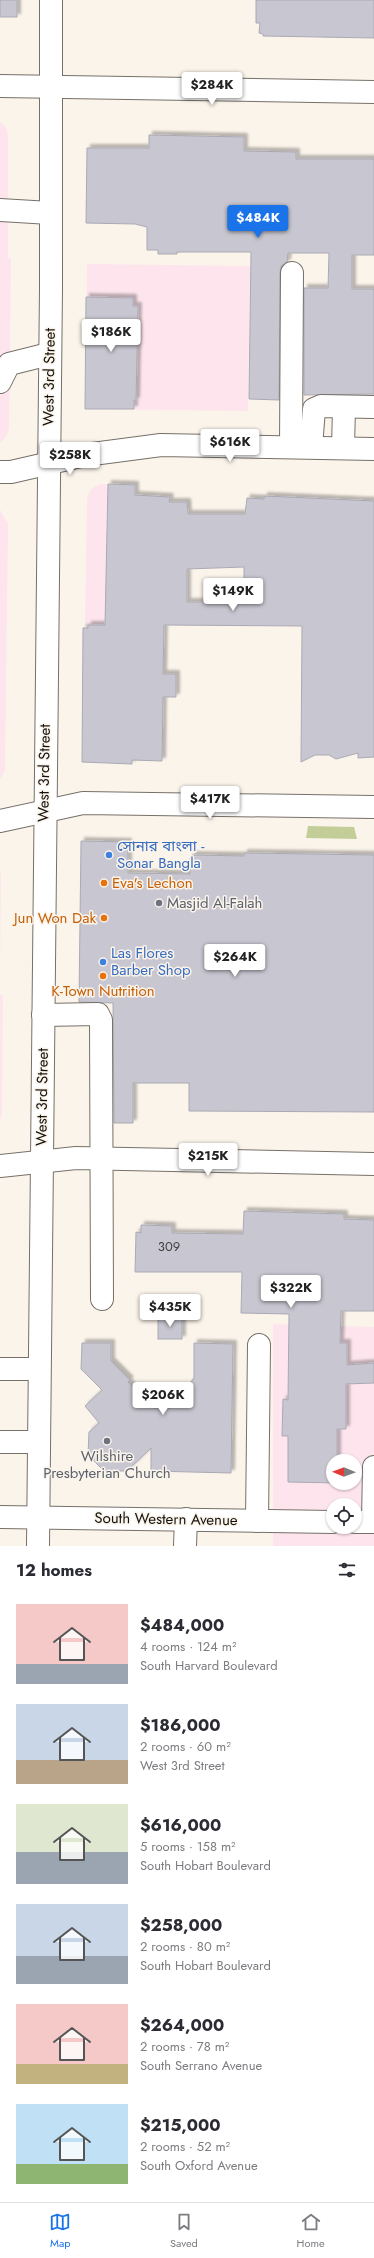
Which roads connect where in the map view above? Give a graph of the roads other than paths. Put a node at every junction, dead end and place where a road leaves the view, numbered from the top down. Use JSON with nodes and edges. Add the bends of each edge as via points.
{"nodes":[{"id":1,"x":51,"y":0,"type":"edge"},
{"id":2,"x":0,"y":86,"type":"edge"},
{"id":3,"x":51,"y":86,"type":"junction"},
{"id":4,"x":374,"y":92,"type":"edge"},
{"id":5,"x":0,"y":210,"type":"edge"},
{"id":6,"x":50,"y":213,"type":"junction"},
{"id":7,"x":292,"y":273,"type":"dead end"},
{"id":8,"x":49,"y":354,"type":"junction"},
{"id":9,"x":0,"y":382,"type":"edge"},
{"id":10,"x":344,"y":407,"type":"junction"},
{"id":11,"x":374,"y":407,"type":"edge"},
{"id":12,"x":301,"y":447,"type":"junction"},
{"id":13,"x":343,"y":448,"type":"junction"},
{"id":14,"x":374,"y":449,"type":"edge"},
{"id":15,"x":48,"y":463,"type":"junction"},
{"id":16,"x":0,"y":472,"type":"edge"},
{"id":17,"x":374,"y":807,"type":"edge"},
{"id":18,"x":44,"y":810,"type":"junction"},
{"id":19,"x":0,"y":821,"type":"edge"},
{"id":20,"x":43,"y":1015,"type":"junction"},
{"id":21,"x":102,"y":1158,"type":"junction"},
{"id":22,"x":41,"y":1162,"type":"junction"},
{"id":23,"x":374,"y":1164,"type":"edge"},
{"id":24,"x":0,"y":1166,"type":"edge"},
{"id":25,"x":102,"y":1299,"type":"dead end"},
{"id":26,"x":259,"y":1344,"type":"dead end"},
{"id":27,"x":0,"y":1369,"type":"edge"},
{"id":28,"x":39,"y":1369,"type":"junction"},
{"id":29,"x":0,"y":1442,"type":"edge"},
{"id":30,"x":39,"y":1442,"type":"junction"},
{"id":31,"x":374,"y":1467,"type":"edge"},
{"id":32,"x":0,"y":1517,"type":"edge"},
{"id":33,"x":38,"y":1517,"type":"junction"},
{"id":34,"x":186,"y":1519,"type":"junction"},
{"id":35,"x":257,"y":1521,"type":"junction"},
{"id":36,"x":326,"y":1522,"type":"edge"},
{"id":37,"x":367,"y":1522,"type":"edge"},
{"id":38,"x":38,"y":1546,"type":"edge"},
{"id":39,"x":185,"y":1546,"type":"edge"}],
"edges":[{"from":1,"to":3,"type":"main road","name":"West 3rd Street"},
{"from":2,"to":3,"type":"main road"},
{"from":3,"to":4,"type":"main road"},
{"from":3,"to":6,"type":"main road","name":"West 3rd Street"},
{"from":5,"to":6,"type":"main road"},
{"from":6,"to":8,"type":"main road","name":"West 3rd Street"},
{"from":7,"to":12,"type":"main road"},
{"from":8,"to":9,"type":"main road","via":[[8,364]]},
{"from":8,"to":15,"type":"main road","name":"West 3rd Street"},
{"from":10,"to":11,"type":"main road"},
{"from":10,"to":12,"type":"main road","via":[[321,406],[314,409]]},
{"from":10,"to":13,"type":"main road"},
{"from":12,"to":13,"type":"main road"},
{"from":12,"to":15,"type":"main road","via":[[160,445],[85,455]]},
{"from":13,"to":14,"type":"main road"},
{"from":15,"to":16,"type":"main road","via":[[11,472]]},
{"from":15,"to":18,"type":"main road","name":"West 3rd Street"},
{"from":17,"to":18,"type":"main road","via":[[83,803]]},
{"from":18,"to":19,"type":"main road"},
{"from":18,"to":20,"type":"main road","name":"West 3rd Street"},
{"from":20,"to":21,"type":"main road","via":[[98,1014],[101,1020]]},
{"from":20,"to":22,"type":"main road","name":"West 3rd Street"},
{"from":21,"to":22,"type":"main road"},
{"from":21,"to":23,"type":"main road"},
{"from":21,"to":25,"type":"main road"},
{"from":22,"to":24,"type":"main road"},
{"from":22,"to":28,"type":"main road","name":"West 3rd Street"},
{"from":26,"to":35,"type":"main road"},
{"from":27,"to":28,"type":"main road"},
{"from":28,"to":30,"type":"main road","name":"West 3rd Street"},
{"from":29,"to":30,"type":"main road"},
{"from":30,"to":33,"type":"main road","name":"West 3rd Street"},
{"from":31,"to":37,"type":"main road"},
{"from":32,"to":33,"type":"main road","name":"South Western Avenue"},
{"from":33,"to":34,"type":"main road","name":"South Western Avenue"},
{"from":33,"to":38,"type":"main road","name":"West 3rd Street"},
{"from":34,"to":35,"type":"main road","name":"South Western Avenue"},
{"from":34,"to":39,"type":"main road"},
{"from":35,"to":36,"type":"main road","name":"South Western Avenue"}]}
